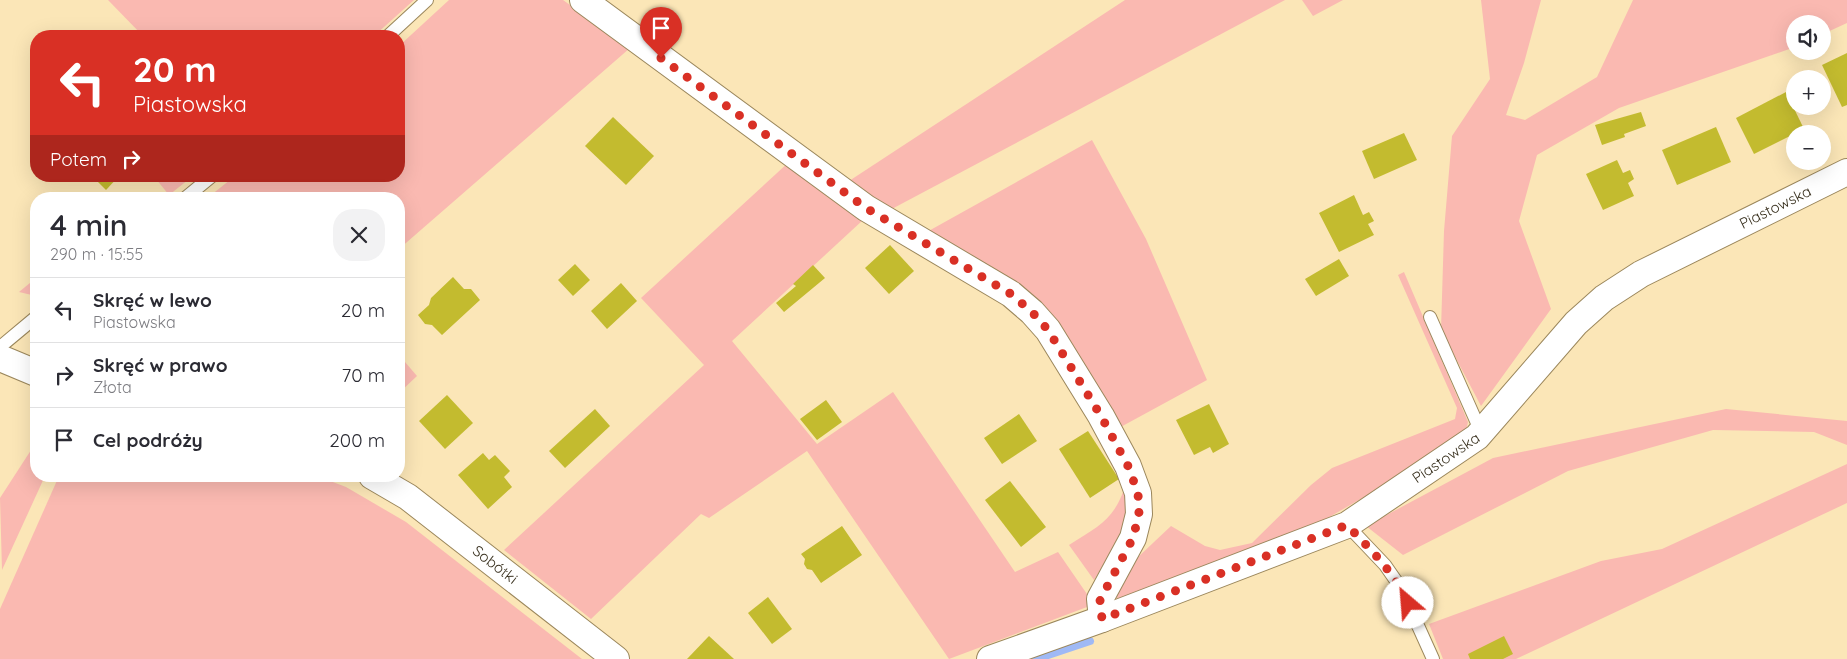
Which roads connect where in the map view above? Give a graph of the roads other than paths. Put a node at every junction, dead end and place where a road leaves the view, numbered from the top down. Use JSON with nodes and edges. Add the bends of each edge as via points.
{"nodes":[{"id":1,"x":427,"y":0,"type":"edge"},
{"id":2,"x":583,"y":0,"type":"edge"},
{"id":3,"x":394,"y":30,"type":"edge"},
{"id":4,"x":1847,"y":172,"type":"edge"},
{"id":5,"x":205,"y":182,"type":"edge"},
{"id":6,"x":193,"y":192,"type":"edge"},
{"id":7,"x":1430,"y":317,"type":"dead end"},
{"id":8,"x":30,"y":322,"type":"edge"},
{"id":9,"x":0,"y":347,"type":"edge"},
{"id":10,"x":0,"y":358,"type":"edge"},
{"id":11,"x":30,"y":370,"type":"edge"},
{"id":12,"x":1481,"y":432,"type":"junction"},
{"id":13,"x":382,"y":482,"type":"edge"},
{"id":14,"x":1347,"y":525,"type":"junction"},
{"id":15,"x":1102,"y":619,"type":"junction"},
{"id":16,"x":616,"y":659,"type":"edge"},
{"id":17,"x":990,"y":659,"type":"edge"},
{"id":18,"x":1432,"y":659,"type":"edge"}],
"edges":[{"from":1,"to":3,"type":"lane"},
{"from":2,"to":15,"type":"street","via":[[866,208],[1011,294],[1048,330],[1101,416],[1128,466],[1138,493],[1139,514],[1133,538],[1100,600]]},
{"from":4,"to":12,"type":"street","name":"Piastowska","via":[[1641,274],[1604,298],[1576,323]]},
{"from":5,"to":6,"type":"lane"},
{"from":7,"to":12,"type":"lane"},
{"from":8,"to":9,"type":"lane"},
{"from":10,"to":11,"type":"street"},
{"from":12,"to":14,"type":"street","name":"Piastowska"},
{"from":13,"to":16,"type":"street","name":"Sobótki","via":[[408,497]]},
{"from":14,"to":15,"type":"street","name":"Piastowska"},
{"from":14,"to":18,"type":"lane","via":[[1385,565],[1401,588]]},
{"from":15,"to":17,"type":"street","name":"Piastowska"}]}
